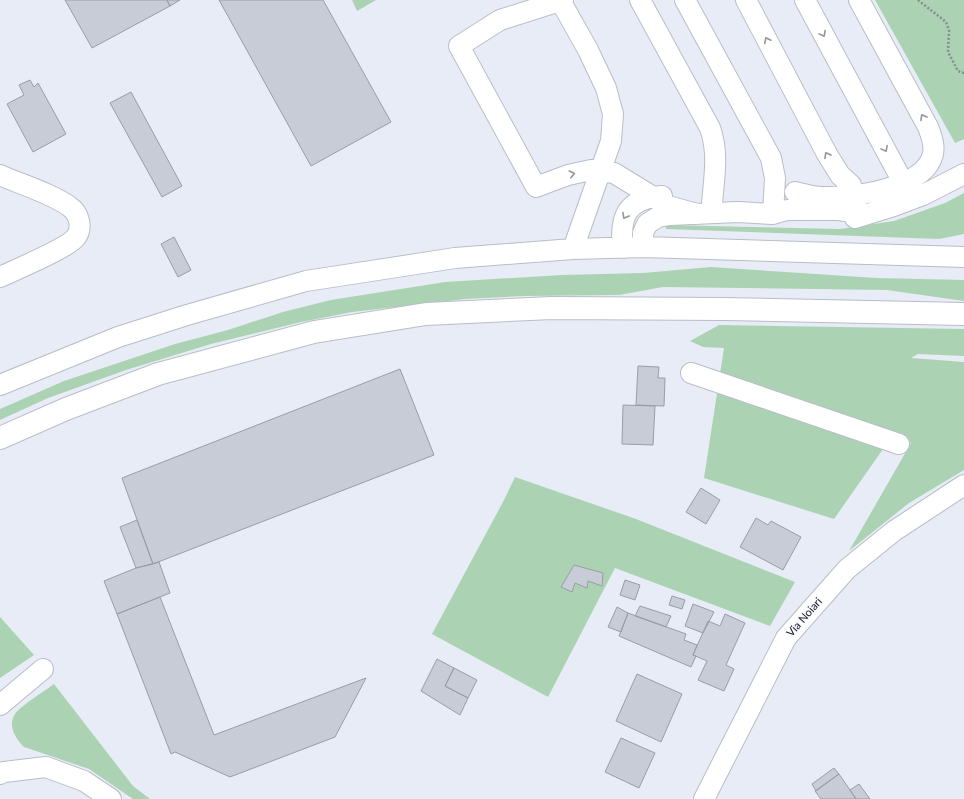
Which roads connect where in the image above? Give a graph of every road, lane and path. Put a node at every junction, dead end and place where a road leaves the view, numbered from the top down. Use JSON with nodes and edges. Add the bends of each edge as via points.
{"nodes":[{"id":1,"x":561,"y":0,"type":"edge"},
{"id":2,"x":640,"y":0,"type":"edge"},
{"id":3,"x":685,"y":0,"type":"edge"},
{"id":4,"x":746,"y":0,"type":"edge"},
{"id":5,"x":805,"y":0,"type":"edge"},
{"id":6,"x":859,"y":0,"type":"edge"},
{"id":7,"x":918,"y":0,"type":"edge"},
{"id":8,"x":964,"y":73,"type":"edge"},
{"id":9,"x":933,"y":154,"type":"junction"},
{"id":10,"x":600,"y":171,"type":"junction"},
{"id":11,"x":898,"y":173,"type":"junction"},
{"id":12,"x":964,"y":174,"type":"edge"},
{"id":13,"x":0,"y":175,"type":"edge"},
{"id":14,"x":851,"y":185,"type":"junction"},
{"id":15,"x":795,"y":192,"type":"junction"},
{"id":16,"x":652,"y":197,"type":"junction"},
{"id":17,"x":705,"y":209,"type":"junction"},
{"id":18,"x":773,"y":214,"type":"junction"},
{"id":19,"x":643,"y":247,"type":"junction"},
{"id":20,"x":623,"y":248,"type":"junction"},
{"id":21,"x":573,"y":249,"type":"junction"},
{"id":22,"x":964,"y":257,"type":"edge"},
{"id":23,"x":1,"y":276,"type":"edge"},
{"id":24,"x":964,"y":314,"type":"edge"},
{"id":25,"x":691,"y":373,"type":"dead end"},
{"id":26,"x":0,"y":385,"type":"edge"},
{"id":27,"x":0,"y":438,"type":"edge"},
{"id":28,"x":899,"y":444,"type":"dead end"},
{"id":29,"x":964,"y":485,"type":"edge"},
{"id":30,"x":43,"y":669,"type":"dead end"},
{"id":31,"x":0,"y":704,"type":"edge"},
{"id":32,"x":1,"y":771,"type":"edge"},
{"id":33,"x":111,"y":799,"type":"edge"},
{"id":34,"x":704,"y":799,"type":"edge"}],
"edges":[{"from":1,"to":10,"type":"street","via":[[606,88],[613,114],[611,141]]},
{"from":1,"to":10,"type":"street","one_way":true,"via":[[500,20],[459,46],[536,188],[568,174]]},
{"from":2,"to":17,"type":"street","via":[[715,141],[716,160]]},
{"from":3,"to":18,"type":"street","via":[[771,158],[775,178]]},
{"from":14,"to":4,"type":"street","one_way":true,"via":[[840,176],[827,154]]},
{"from":5,"to":11,"type":"street","one_way":true},
{"from":9,"to":6,"type":"street","one_way":true,"via":[[934,142],[928,127]]},
{"from":7,"to":8,"type":"path","via":[[946,22],[949,30],[948,52],[958,71]]},
{"from":9,"to":11,"type":"street"},
{"from":9,"to":15,"type":"street","via":[[924,170],[914,177],[874,192],[821,197]]},
{"from":10,"to":16,"type":"street","via":[[614,173]]},
{"from":10,"to":21,"type":"street"},
{"from":11,"to":14,"type":"street"},
{"from":12,"to":18,"type":"street","via":[[916,198],[866,214],[839,210],[787,210]]},
{"from":13,"to":23,"type":"street","via":[[71,207],[79,218],[76,237],[66,245]]},
{"from":14,"to":15,"type":"street","via":[[807,187]]},
{"from":15,"to":18,"type":"street","via":[[781,200]]},
{"from":16,"to":17,"type":"street","via":[[674,195]]},
{"from":16,"to":20,"type":"street","one_way":true,"via":[[638,201],[628,210],[621,223]]},
{"from":17,"to":18,"type":"street"},
{"from":17,"to":19,"type":"street","via":[[651,220],[646,224],[643,233]]},
{"from":19,"to":20,"type":"street"},
{"from":19,"to":22,"type":"street"},
{"from":20,"to":21,"type":"street"},
{"from":21,"to":26,"type":"street","via":[[455,258],[306,281],[118,337]]},
{"from":24,"to":27,"type":"highway","via":[[560,308],[426,314],[314,332],[158,374],[66,409]]},
{"from":25,"to":28,"type":"street"},
{"from":29,"to":34,"type":"street","name":"Via Noiari","via":[[894,531],[847,569],[786,638]]},
{"from":30,"to":31,"type":"street"},
{"from":32,"to":33,"type":"street","via":[[46,767],[84,781]]}]}
